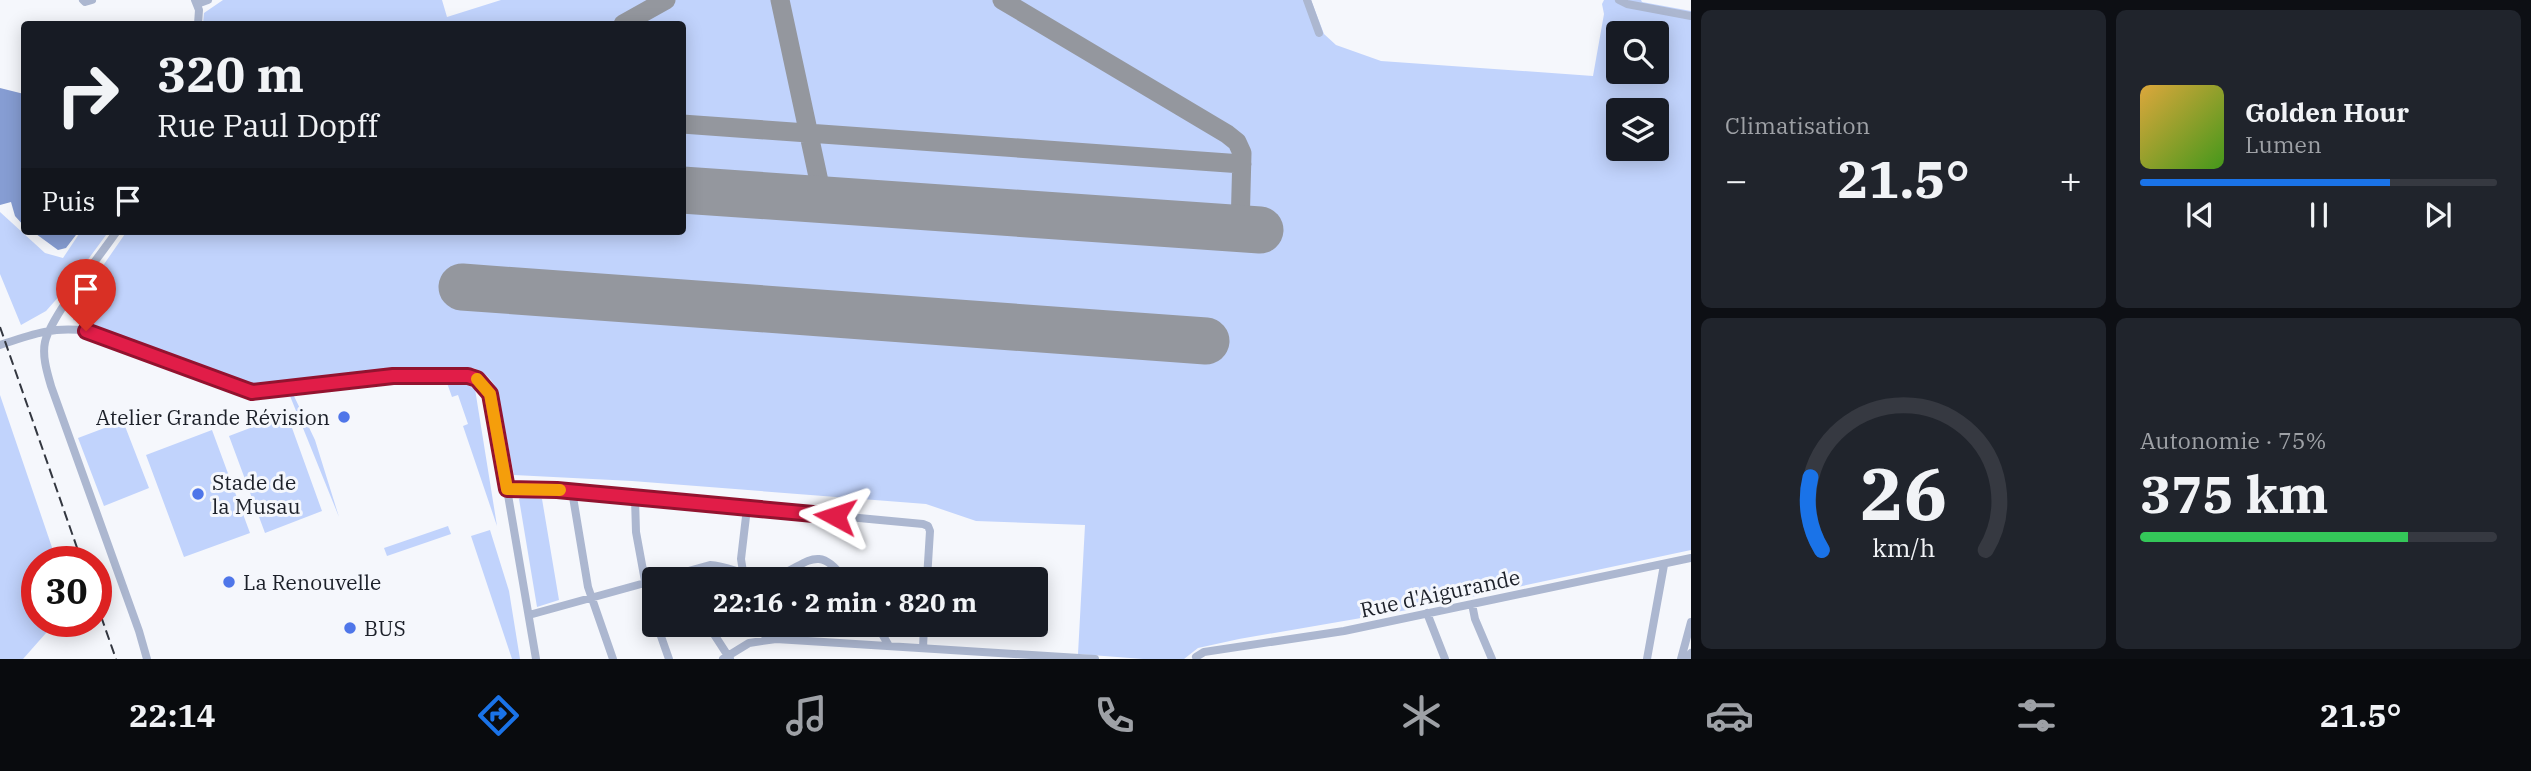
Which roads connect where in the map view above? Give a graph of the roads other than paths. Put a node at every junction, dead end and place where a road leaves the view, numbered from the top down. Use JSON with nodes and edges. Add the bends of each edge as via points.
{"nodes":[{"id":1,"x":83,"y":0,"type":"edge"},
{"id":2,"x":92,"y":0,"type":"edge"},
{"id":3,"x":208,"y":0,"type":"edge"},
{"id":4,"x":1307,"y":0,"type":"edge"},
{"id":5,"x":1619,"y":0,"type":"edge"},
{"id":6,"x":196,"y":2,"type":"edge"},
{"id":7,"x":1691,"y":16,"type":"edge"},
{"id":8,"x":198,"y":21,"type":"edge"},
{"id":9,"x":1319,"y":33,"type":"dead end"},
{"id":10,"x":114,"y":235,"type":"edge"},
{"id":11,"x":51,"y":330,"type":"junction"},
{"id":12,"x":0,"y":345,"type":"edge"},
{"id":13,"x":507,"y":489,"type":"junction"},
{"id":14,"x":572,"y":491,"type":"junction"},
{"id":15,"x":635,"y":498,"type":"junction"},
{"id":16,"x":747,"y":508,"type":"junction"},
{"id":17,"x":1691,"y":558,"type":"edge"},
{"id":18,"x":1664,"y":565,"type":"junction"},
{"id":19,"x":642,"y":567,"type":"edge"},
{"id":20,"x":743,"y":567,"type":"edge"},
{"id":21,"x":795,"y":567,"type":"edge"},
{"id":22,"x":835,"y":567,"type":"edge"},
{"id":23,"x":928,"y":567,"type":"edge"},
{"id":24,"x":642,"y":583,"type":"edge"},
{"id":25,"x":592,"y":597,"type":"junction"},
{"id":26,"x":1472,"y":604,"type":"junction"},
{"id":27,"x":1427,"y":613,"type":"junction"},
{"id":28,"x":529,"y":615,"type":"junction"},
{"id":29,"x":1691,"y":621,"type":"edge"},
{"id":30,"x":661,"y":637,"type":"edge"},
{"id":31,"x":715,"y":637,"type":"edge"},
{"id":32,"x":884,"y":637,"type":"edge"},
{"id":33,"x":923,"y":637,"type":"edge"},
{"id":34,"x":766,"y":639,"type":"joint"},
{"id":35,"x":889,"y":646,"type":"junction"},
{"id":36,"x":923,"y":648,"type":"junction"},
{"id":37,"x":1691,"y":653,"type":"edge"},
{"id":38,"x":727,"y":658,"type":"edge"},
{"id":39,"x":1195,"y":658,"type":"edge"},
{"id":40,"x":147,"y":659,"type":"edge"},
{"id":41,"x":536,"y":659,"type":"edge"},
{"id":42,"x":613,"y":659,"type":"edge"},
{"id":43,"x":669,"y":659,"type":"edge"},
{"id":44,"x":1078,"y":659,"type":"edge"},
{"id":45,"x":1095,"y":659,"type":"edge"},
{"id":46,"x":1446,"y":659,"type":"edge"},
{"id":47,"x":1492,"y":659,"type":"edge"},
{"id":48,"x":1647,"y":659,"type":"edge"},
{"id":49,"x":1683,"y":659,"type":"edge"}],
"edges":[{"from":1,"to":2,"type":"street"},
{"from":3,"to":6,"type":"street"},
{"from":4,"to":9,"type":"street"},
{"from":5,"to":7,"type":"street"},
{"from":6,"to":8,"type":"street"},
{"from":10,"to":11,"type":"street"},
{"from":11,"to":12,"type":"street"},
{"from":11,"to":13,"type":"street","via":[[96,334],[252,392],[393,376],[477,379],[490,394]]},
{"from":11,"to":40,"type":"street","via":[[44,354],[51,386]]},
{"from":13,"to":14,"type":"street"},
{"from":13,"to":28,"type":"street"},
{"from":14,"to":15,"type":"street"},
{"from":14,"to":25,"type":"street"},
{"from":15,"to":16,"type":"street"},
{"from":15,"to":19,"type":"street"},
{"from":16,"to":20,"type":"street"},
{"from":16,"to":23,"type":"street","via":[[928,526]]},
{"from":17,"to":18,"type":"street","name":"Rue d'Aigurande"},
{"from":18,"to":26,"type":"street","name":"Rue d'Aigurande"},
{"from":18,"to":48,"type":"street"},
{"from":21,"to":22,"type":"street","via":[[821,559]]},
{"from":24,"to":25,"type":"street"},
{"from":25,"to":28,"type":"street"},
{"from":25,"to":42,"type":"street"},
{"from":26,"to":27,"type":"street","name":"Rue d'Aigurande"},
{"from":26,"to":47,"type":"street"},
{"from":27,"to":39,"type":"street","name":"Rue d'Aigurande","via":[[1204,652]]},
{"from":27,"to":46,"type":"street"},
{"from":28,"to":41,"type":"street"},
{"from":29,"to":49,"type":"street"},
{"from":30,"to":43,"type":"street"},
{"from":31,"to":38,"type":"street"},
{"from":32,"to":35,"type":"street"},
{"from":33,"to":36,"type":"street"},
{"from":34,"to":35,"type":"street"},
{"from":34,"to":38,"type":"street","via":[[749,643]]},
{"from":35,"to":36,"type":"street"},
{"from":36,"to":44,"type":"street"},
{"from":37,"to":49,"type":"street"},
{"from":44,"to":45,"type":"street"}]}
